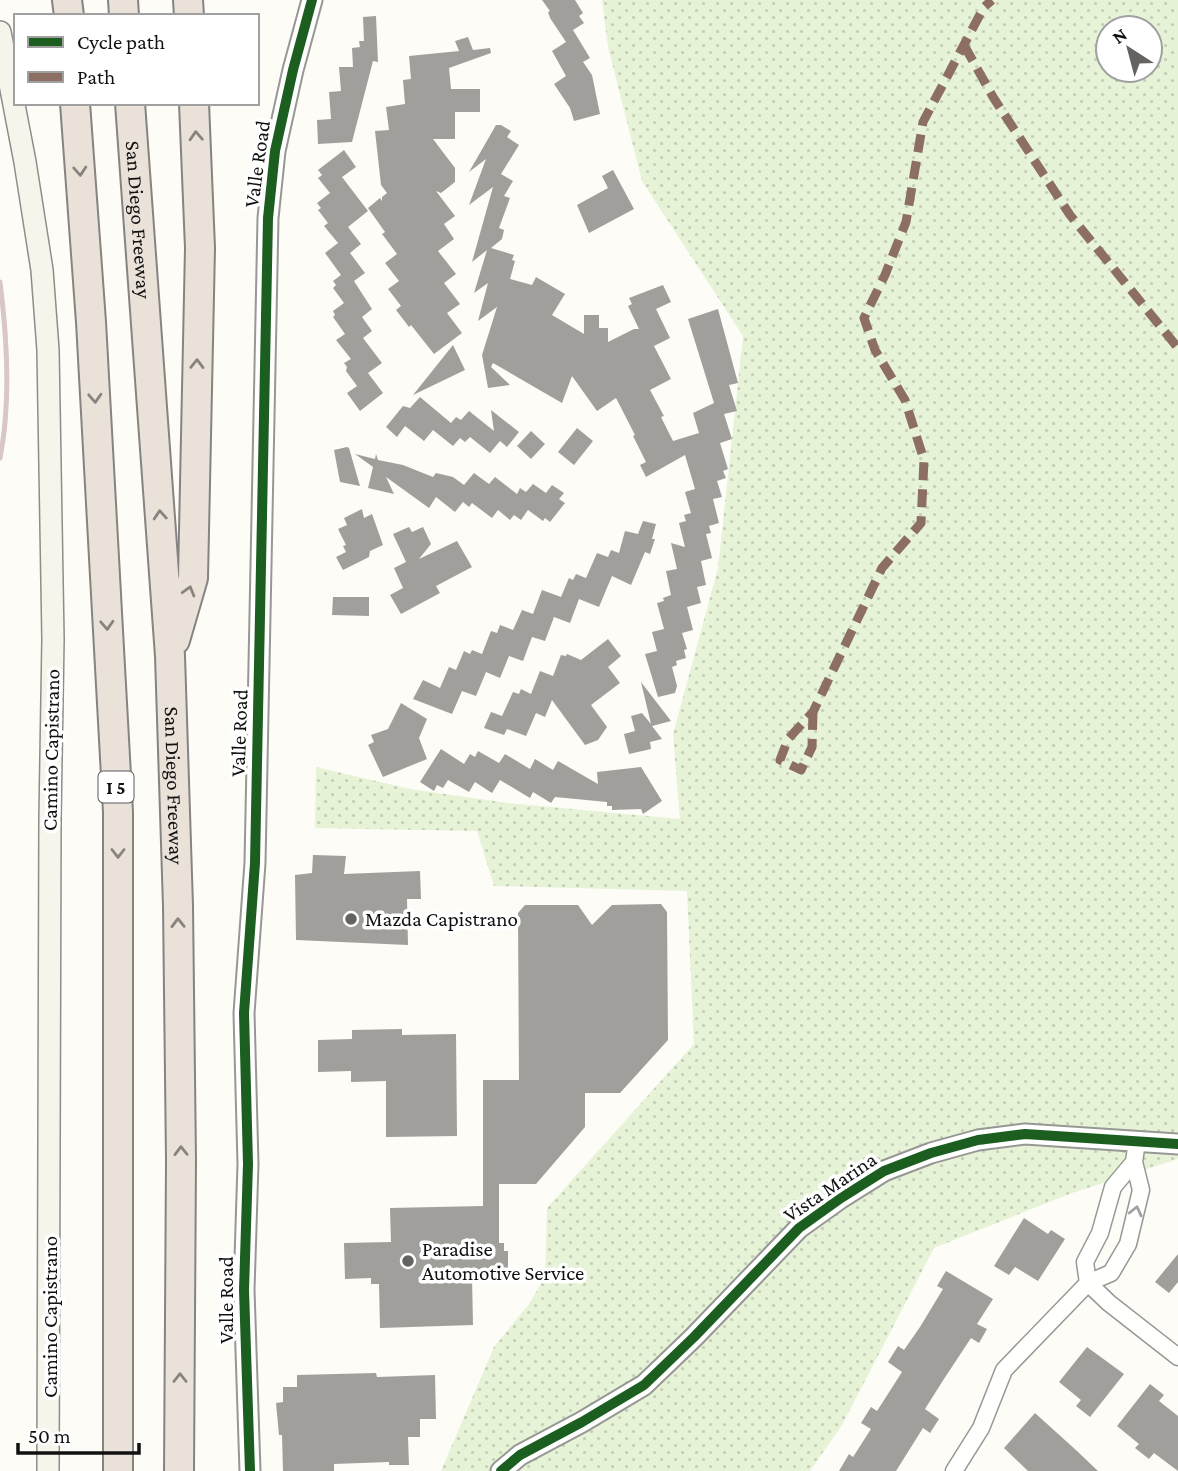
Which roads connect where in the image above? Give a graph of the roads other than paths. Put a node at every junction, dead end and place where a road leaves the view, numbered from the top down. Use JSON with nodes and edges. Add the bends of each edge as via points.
{"nodes":[{"id":1,"x":312,"y":0,"type":"edge"},
{"id":2,"x":0,"y":32,"type":"edge"},
{"id":3,"x":14,"y":105,"type":"edge"},
{"id":4,"x":14,"y":105,"type":"edge"},
{"id":5,"x":75,"y":105,"type":"edge"},
{"id":6,"x":130,"y":105,"type":"edge"},
{"id":7,"x":194,"y":105,"type":"edge"},
{"id":8,"x":170,"y":656,"type":"junction"},
{"id":9,"x":1137,"y":1141,"type":"junction"},
{"id":10,"x":1178,"y":1144,"type":"edge"},
{"id":11,"x":1134,"y":1162,"type":"junction"},
{"id":12,"x":1100,"y":1233,"type":"junction"},
{"id":13,"x":1128,"y":1244,"type":"junction"},
{"id":14,"x":1088,"y":1283,"type":"junction"},
{"id":15,"x":1178,"y":1357,"type":"edge"},
{"id":16,"x":48,"y":1471,"type":"edge"},
{"id":17,"x":118,"y":1471,"type":"edge"},
{"id":18,"x":179,"y":1471,"type":"edge"},
{"id":19,"x":250,"y":1471,"type":"edge"},
{"id":20,"x":501,"y":1471,"type":"edge"},
{"id":21,"x":954,"y":1471,"type":"edge"}],
"edges":[{"from":1,"to":19,"type":"street","name":"Valle Road","via":[[275,151],[268,218],[255,863],[244,1013],[248,1164],[244,1290]]},
{"from":2,"to":3,"type":"main road","name":"Camino Capistrano"},
{"from":4,"to":16,"type":"main road","name":"Camino Capistrano","via":[[43,270],[48,350],[53,639]]},
{"from":5,"to":17,"type":"highway","number":"I 5","one_way":true,"via":[[118,812]]},
{"from":8,"to":6,"type":"highway","name":"San Diego Freeway","one_way":true},
{"from":8,"to":7,"type":"highway","one_way":true,"via":[[193,578],[200,248]]},
{"from":18,"to":8,"type":"highway","name":"San Diego Freeway","one_way":true,"via":[[181,1161]]},
{"from":9,"to":10,"type":"street","name":"Vista Marina"},
{"from":9,"to":11,"type":"street"},
{"from":9,"to":20,"type":"street","name":"Vista Marina","via":[[1025,1134],[978,1140],[884,1171],[799,1228],[644,1385],[520,1455]]},
{"from":11,"to":12,"type":"street","via":[[1113,1187]]},
{"from":13,"to":11,"type":"street","one_way":true,"via":[[1141,1190]]},
{"from":12,"to":13,"type":"street"},
{"from":12,"to":14,"type":"street","via":[[1085,1262]]},
{"from":13,"to":14,"type":"street","via":[[1111,1273]]},
{"from":14,"to":15,"type":"street"},
{"from":14,"to":21,"type":"street","via":[[1004,1370],[981,1427]]}]}
